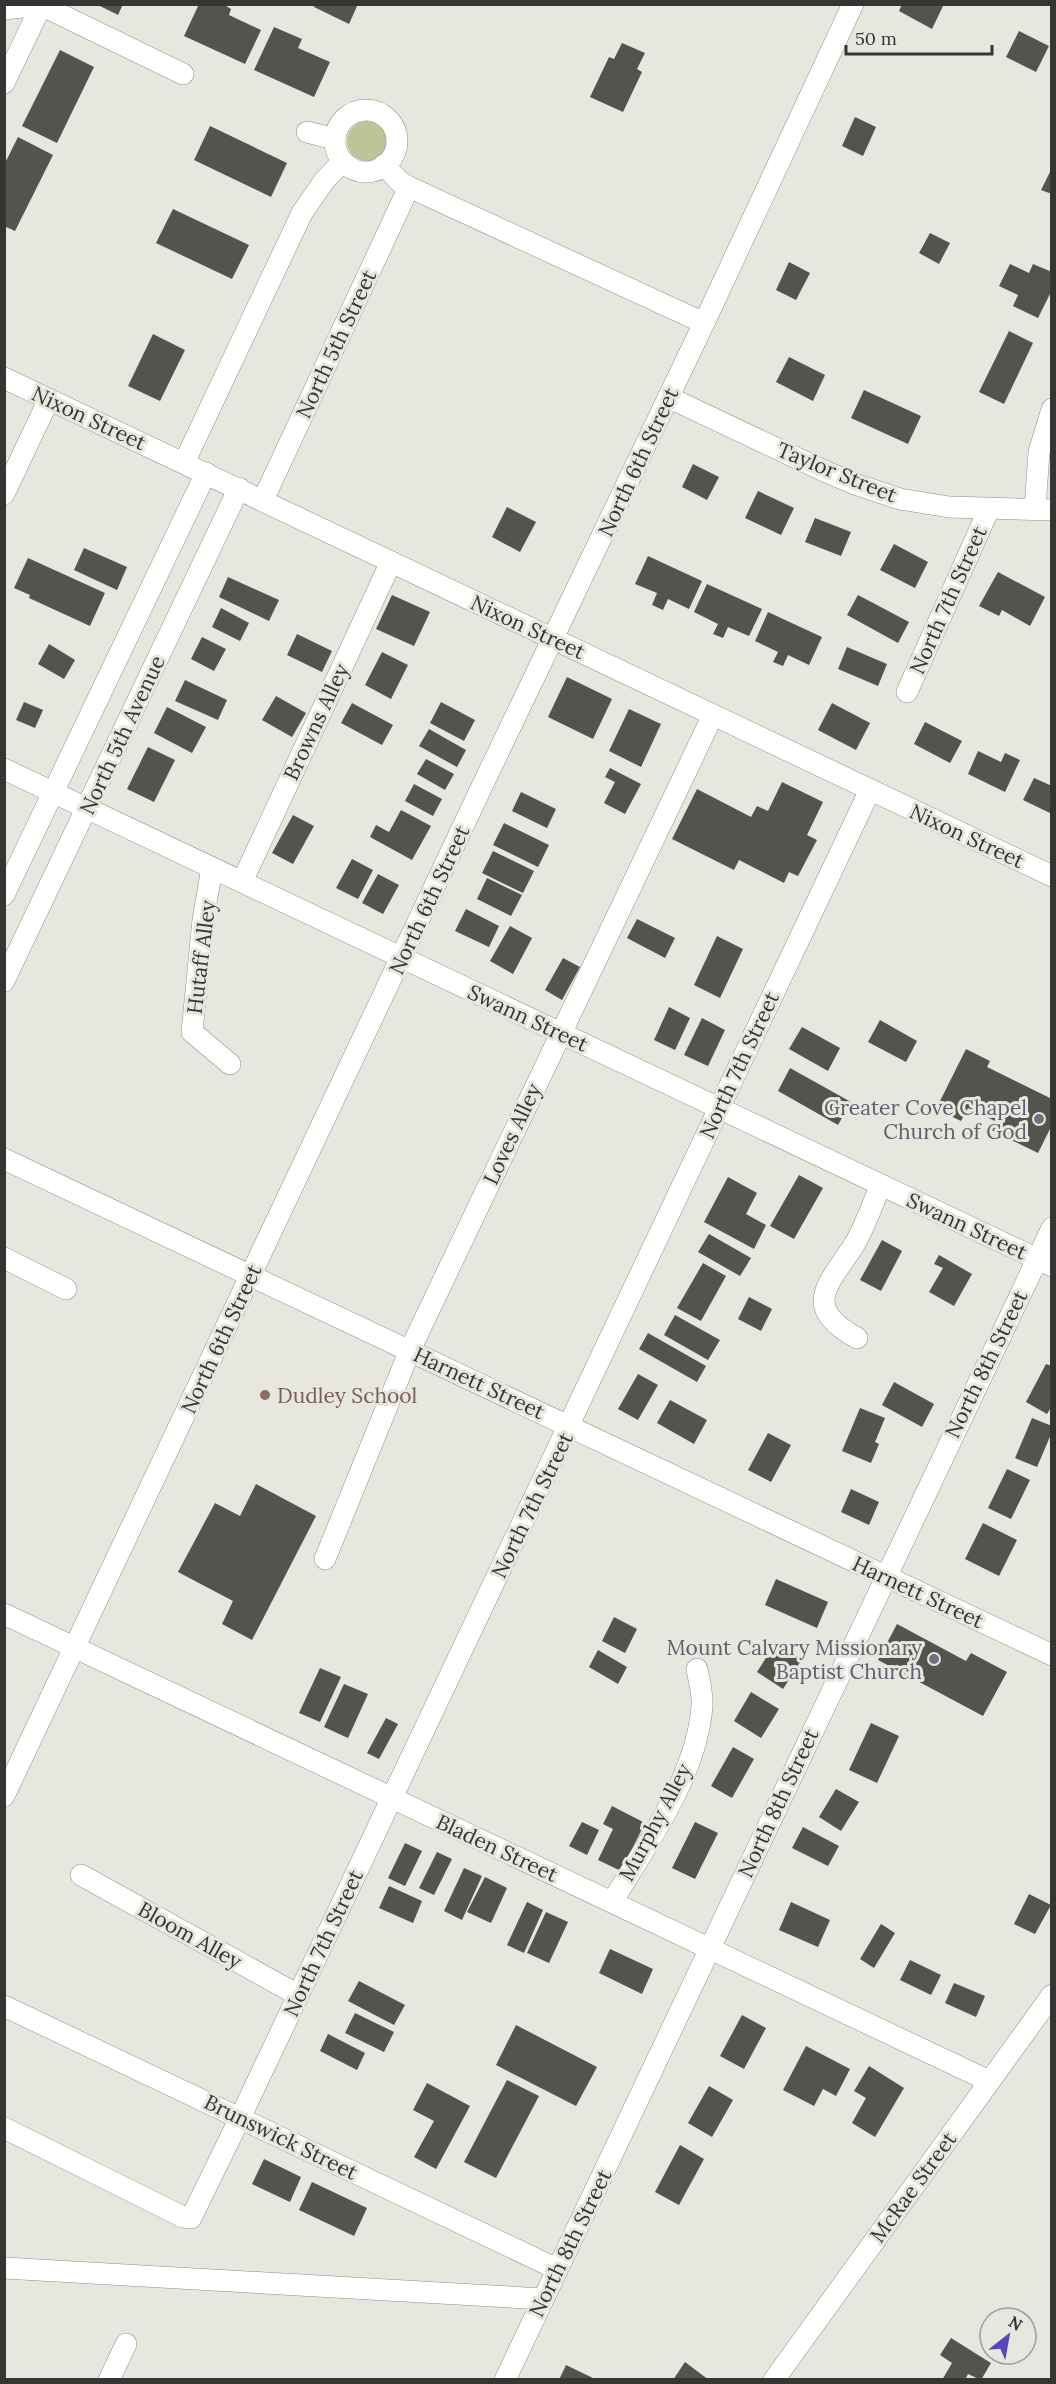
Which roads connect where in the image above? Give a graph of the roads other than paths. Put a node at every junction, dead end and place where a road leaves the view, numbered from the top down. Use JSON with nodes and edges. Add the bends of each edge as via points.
{"nodes":[{"id":1,"x":853,"y":4,"type":"edge"},
{"id":2,"x":42,"y":5,"type":"edge"},
{"id":3,"x":4,"y":9,"type":"edge"},
{"id":4,"x":183,"y":74,"type":"dead end"},
{"id":5,"x":4,"y":83,"type":"edge"},
{"id":6,"x":307,"y":132,"type":"dead end"},
{"id":7,"x":335,"y":139,"type":"junction"},
{"id":8,"x":343,"y":160,"type":"junction"},
{"id":9,"x":384,"y":165,"type":"junction"},
{"id":10,"x":409,"y":188,"type":"junction"},
{"id":11,"x":705,"y":323,"type":"junction"},
{"id":12,"x":4,"y":378,"type":"edge"},
{"id":13,"x":668,"y":398,"type":"junction"},
{"id":14,"x":49,"y":399,"type":"junction"},
{"id":15,"x":1052,"y":409,"type":"edge"},
{"id":16,"x":184,"y":463,"type":"junction"},
{"id":17,"x":206,"y":473,"type":"junction"},
{"id":18,"x":239,"y":488,"type":"junction"},
{"id":19,"x":4,"y":494,"type":"edge"},
{"id":20,"x":263,"y":500,"type":"junction"},
{"id":21,"x":989,"y":509,"type":"junction"},
{"id":22,"x":1043,"y":509,"type":"edge"},
{"id":23,"x":391,"y":562,"type":"junction"},
{"id":24,"x":553,"y":640,"type":"junction"},
{"id":25,"x":907,"y":692,"type":"dead end"},
{"id":26,"x":713,"y":715,"type":"junction"},
{"id":27,"x":4,"y":769,"type":"edge"},
{"id":28,"x":870,"y":790,"type":"junction"},
{"id":29,"x":53,"y":792,"type":"junction"},
{"id":30,"x":87,"y":808,"type":"junction"},
{"id":31,"x":212,"y":868,"type":"junction"},
{"id":32,"x":1052,"y":876,"type":"edge"},
{"id":33,"x":242,"y":882,"type":"junction"},
{"id":34,"x":4,"y":896,"type":"edge"},
{"id":35,"x":402,"y":958,"type":"junction"},
{"id":36,"x":4,"y":981,"type":"edge"},
{"id":37,"x":560,"y":1033,"type":"junction"},
{"id":38,"x":230,"y":1064,"type":"dead end"},
{"id":39,"x":719,"y":1108,"type":"junction"},
{"id":40,"x":4,"y":1159,"type":"edge"},
{"id":41,"x":881,"y":1185,"type":"junction"},
{"id":42,"x":1052,"y":1228,"type":"edge"},
{"id":43,"x":4,"y":1258,"type":"edge"},
{"id":44,"x":1044,"y":1262,"type":"edge"},
{"id":45,"x":251,"y":1275,"type":"junction"},
{"id":46,"x":66,"y":1289,"type":"dead end"},
{"id":47,"x":857,"y":1338,"type":"dead end"},
{"id":48,"x":410,"y":1350,"type":"junction"},
{"id":49,"x":570,"y":1426,"type":"junction"},
{"id":50,"x":325,"y":1559,"type":"dead end"},
{"id":51,"x":886,"y":1576,"type":"junction"},
{"id":52,"x":4,"y":1614,"type":"edge"},
{"id":53,"x":75,"y":1648,"type":"junction"},
{"id":54,"x":1052,"y":1655,"type":"edge"},
{"id":55,"x":697,"y":1669,"type":"dead end"},
{"id":56,"x":4,"y":1796,"type":"edge"},
{"id":57,"x":391,"y":1797,"type":"junction"},
{"id":58,"x":81,"y":1875,"type":"dead end"},
{"id":59,"x":612,"y":1902,"type":"junction"},
{"id":60,"x":710,"y":1947,"type":"junction"},
{"id":61,"x":298,"y":1995,"type":"junction"},
{"id":62,"x":1052,"y":1995,"type":"edge"},
{"id":63,"x":4,"y":2006,"type":"edge"},
{"id":64,"x":989,"y":2081,"type":"junction"},
{"id":65,"x":240,"y":2118,"type":"junction"},
{"id":66,"x":4,"y":2128,"type":"edge"},
{"id":67,"x":4,"y":2268,"type":"edge"},
{"id":68,"x":557,"y":2269,"type":"junction"},
{"id":69,"x":543,"y":2299,"type":"junction"},
{"id":70,"x":126,"y":2344,"type":"dead end"},
{"id":71,"x":109,"y":2379,"type":"edge"},
{"id":72,"x":505,"y":2379,"type":"edge"},
{"id":73,"x":774,"y":2379,"type":"edge"}],
"edges":[{"from":1,"to":11,"type":"street","name":"North 6th Street"},
{"from":2,"to":3,"type":"street"},
{"from":2,"to":4,"type":"street"},
{"from":2,"to":5,"type":"street"},
{"from":6,"to":7,"type":"street"},
{"from":7,"to":8,"type":"street"},
{"from":7,"to":9,"type":"street","via":[[339,125],[351,114],[365,110],[380,114],[392,124],[397,138],[394,153]]},
{"from":8,"to":9,"type":"street","via":[[362,171]]},
{"from":8,"to":16,"type":"street","via":[[302,213]]},
{"from":9,"to":10,"type":"street"},
{"from":10,"to":11,"type":"street"},
{"from":10,"to":20,"type":"street","name":"North 5th Street"},
{"from":11,"to":13,"type":"street","name":"North 6th Street"},
{"from":12,"to":14,"type":"street","name":"Nixon Street"},
{"from":13,"to":21,"type":"street","name":"Taylor Street","via":[[855,484],[919,503]]},
{"from":13,"to":24,"type":"street","name":"North 6th Street"},
{"from":14,"to":16,"type":"street","name":"Nixon Street"},
{"from":14,"to":19,"type":"street"},
{"from":15,"to":22,"type":"street","via":[[1040,452]]},
{"from":16,"to":17,"type":"street","name":"Nixon Street"},
{"from":17,"to":18,"type":"street","name":"Nixon Street"},
{"from":17,"to":29,"type":"street","name":"North 5th Avenue"},
{"from":18,"to":20,"type":"street","name":"Nixon Street"},
{"from":18,"to":30,"type":"street","name":"North 5th Avenue"},
{"from":20,"to":23,"type":"street","name":"Nixon Street"},
{"from":21,"to":22,"type":"street","name":"Taylor Street"},
{"from":21,"to":25,"type":"street","name":"North 7th Street"},
{"from":23,"to":24,"type":"street","name":"Nixon Street"},
{"from":23,"to":33,"type":"street","name":"Browns Alley"},
{"from":24,"to":26,"type":"street","name":"Nixon Street"},
{"from":24,"to":35,"type":"street","name":"North 6th Street"},
{"from":26,"to":28,"type":"street","name":"Nixon Street"},
{"from":26,"to":37,"type":"street","name":"Loves Alley"},
{"from":27,"to":29,"type":"street","name":"Swann Street"},
{"from":28,"to":32,"type":"street","name":"Nixon Street"},
{"from":28,"to":39,"type":"street","name":"North 7th Street"},
{"from":29,"to":30,"type":"street","name":"Swann Street"},
{"from":29,"to":34,"type":"street","name":"North 5th Avenue"},
{"from":30,"to":31,"type":"street","name":"Swann Street"},
{"from":30,"to":36,"type":"street","name":"North 5th Avenue"},
{"from":31,"to":33,"type":"street","name":"Swann Street"},
{"from":31,"to":38,"type":"street","name":"Hutaff Alley","via":[[192,1032]]},
{"from":33,"to":35,"type":"street","name":"Swann Street"},
{"from":35,"to":37,"type":"street","name":"Swann Street"},
{"from":35,"to":45,"type":"street","name":"North 6th Street"},
{"from":37,"to":39,"type":"street","name":"Swann Street"},
{"from":37,"to":48,"type":"street","name":"Loves Alley"},
{"from":39,"to":41,"type":"street","name":"Swann Street"},
{"from":39,"to":49,"type":"street","name":"North 7th Street"},
{"from":40,"to":45,"type":"street","name":"Harnett Street"},
{"from":41,"to":44,"type":"street","name":"Swann Street"},
{"from":41,"to":47,"type":"street","via":[[855,1243],[834,1272],[823,1301],[829,1316]]},
{"from":42,"to":44,"type":"street","name":"North 8th Street"},
{"from":43,"to":46,"type":"street"},
{"from":44,"to":51,"type":"street","name":"North 8th Street"},
{"from":45,"to":48,"type":"street","name":"Harnett Street"},
{"from":45,"to":53,"type":"street","name":"North 6th Street"},
{"from":48,"to":49,"type":"street","name":"Harnett Street"},
{"from":48,"to":50,"type":"street","name":"Loves Alley"},
{"from":49,"to":51,"type":"street","name":"Harnett Street"},
{"from":49,"to":57,"type":"street","name":"North 7th Street"},
{"from":51,"to":54,"type":"street","name":"Harnett Street"},
{"from":51,"to":60,"type":"street","name":"North 8th Street"},
{"from":52,"to":53,"type":"street","name":"Bladen Street"},
{"from":53,"to":56,"type":"street","name":"North 6th Street"},
{"from":53,"to":57,"type":"street","name":"Bladen Street"},
{"from":55,"to":59,"type":"street","name":"Murphy Alley","via":[[702,1703],[699,1730],[681,1783]]},
{"from":57,"to":59,"type":"street","name":"Bladen Street"},
{"from":57,"to":61,"type":"street","name":"North 7th Street"},
{"from":58,"to":61,"type":"street","name":"Bloom Alley"},
{"from":59,"to":60,"type":"street","name":"Bladen Street"},
{"from":60,"to":64,"type":"street","name":"Bladen Street"},
{"from":60,"to":68,"type":"street","name":"North 8th Street"},
{"from":61,"to":65,"type":"street","name":"North 7th Street"},
{"from":62,"to":64,"type":"street","name":"McRae Street"},
{"from":63,"to":65,"type":"street","name":"Brunswick Street"},
{"from":64,"to":73,"type":"street","name":"McRae Street"},
{"from":65,"to":66,"type":"street","name":"North 7th Street","via":[[191,2218]]},
{"from":65,"to":68,"type":"street","name":"Brunswick Street"},
{"from":67,"to":69,"type":"street"},
{"from":68,"to":69,"type":"street","name":"North 8th Street"},
{"from":69,"to":72,"type":"street","name":"North 8th Street"},
{"from":70,"to":71,"type":"street"}]}
